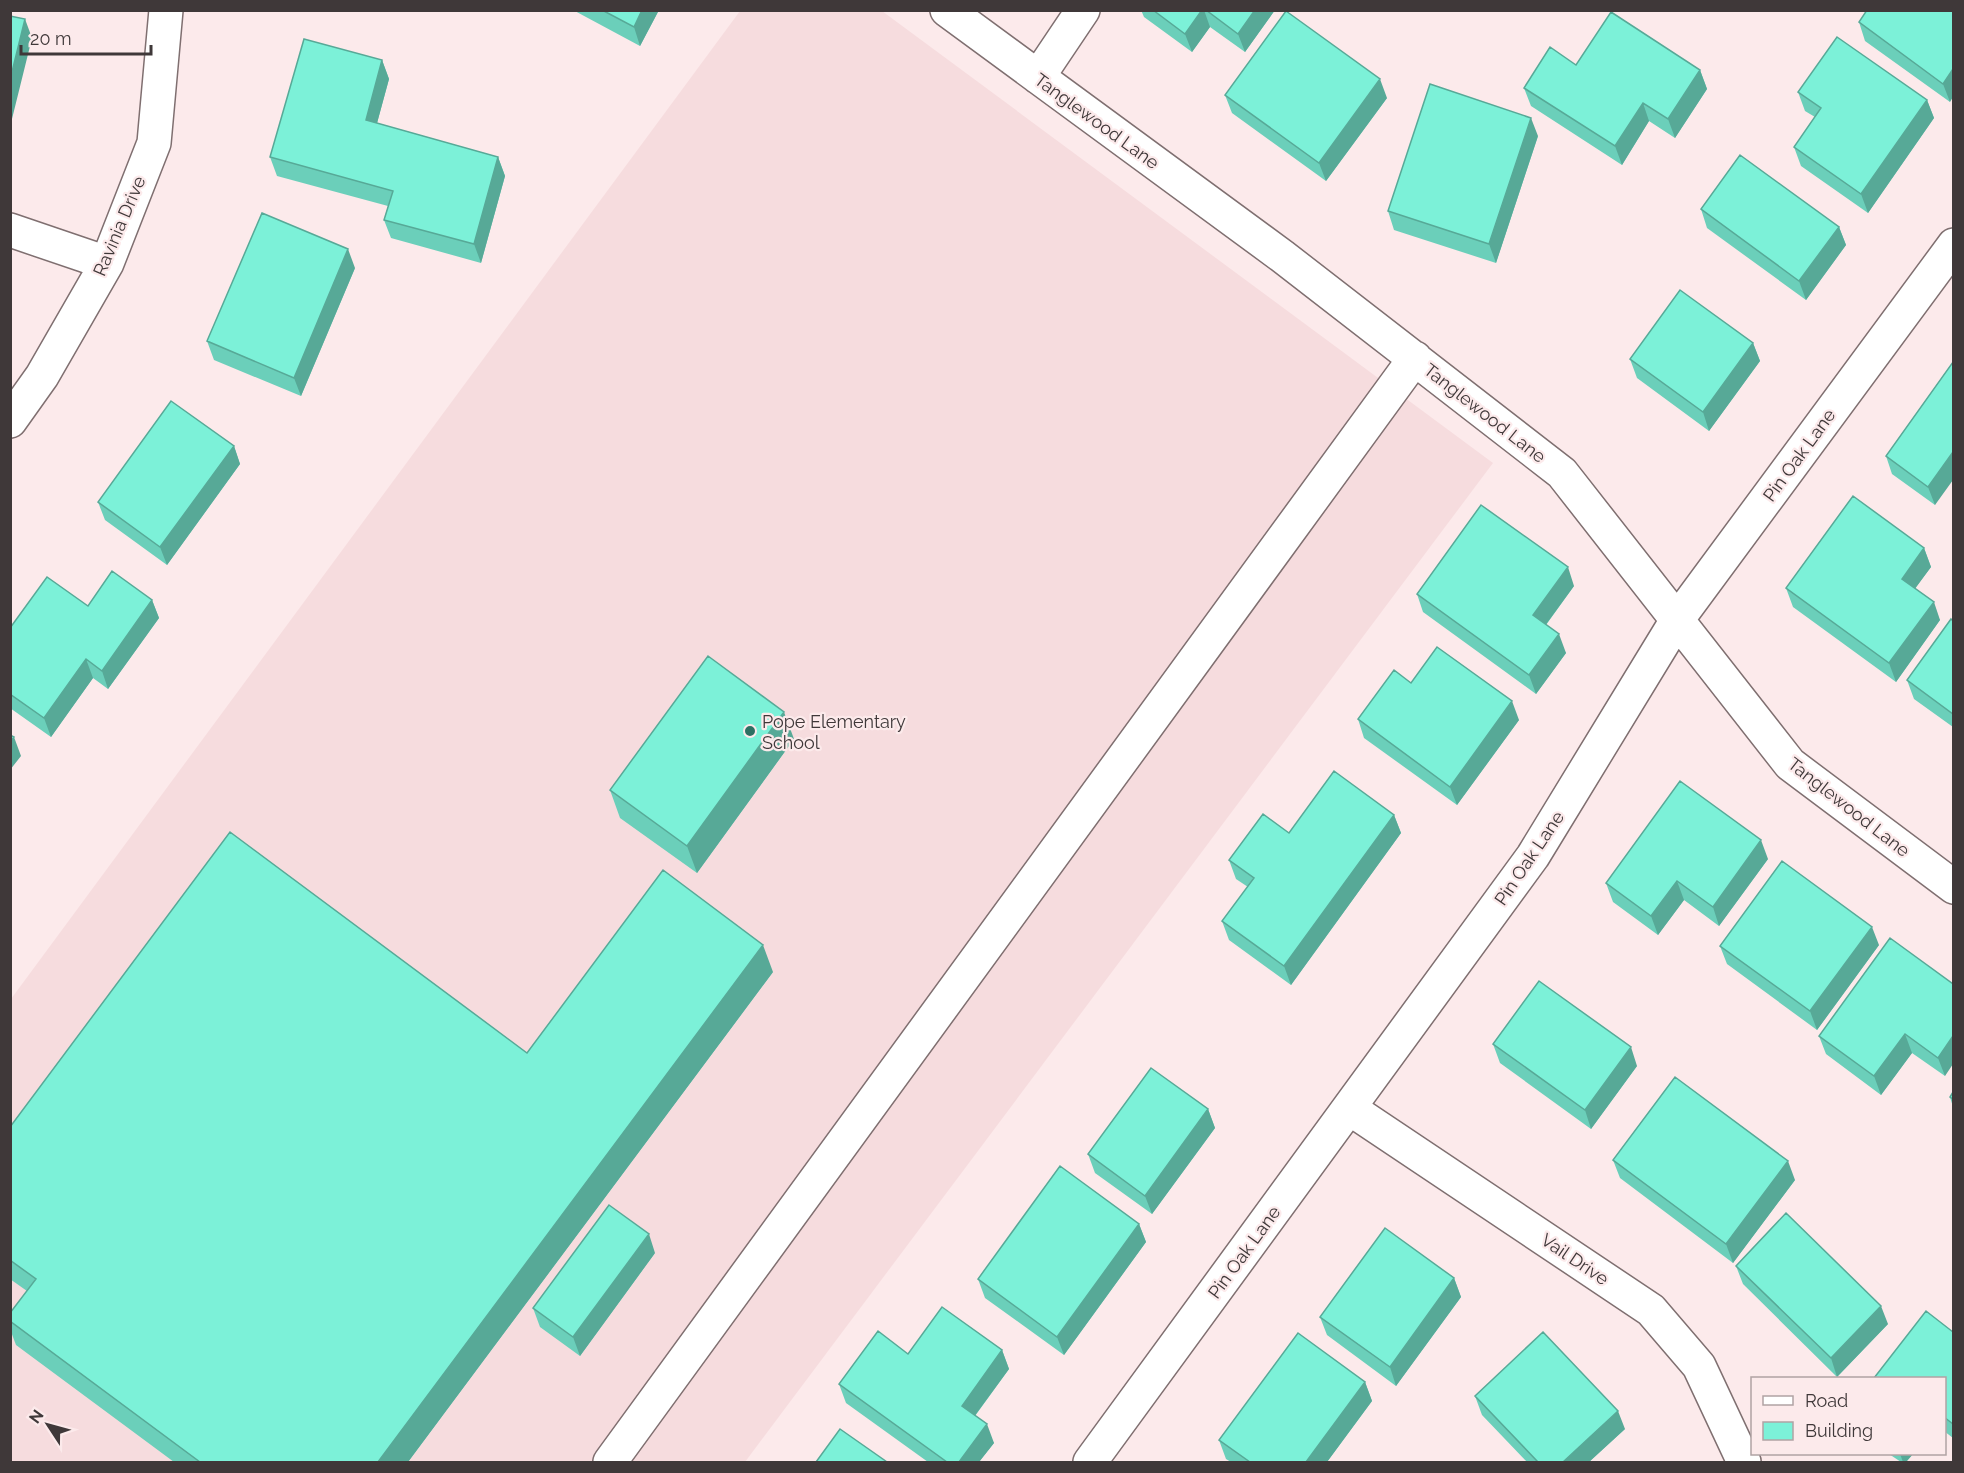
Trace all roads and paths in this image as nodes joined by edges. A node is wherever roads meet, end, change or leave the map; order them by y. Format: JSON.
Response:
{"nodes":[{"id":1,"x":166,"y":10,"type":"edge"},
{"id":2,"x":947,"y":10,"type":"edge"},
{"id":3,"x":1083,"y":10,"type":"edge"},
{"id":4,"x":1038,"y":77,"type":"junction"},
{"id":5,"x":10,"y":230,"type":"edge"},
{"id":6,"x":1953,"y":245,"type":"edge"},
{"id":7,"x":107,"y":263,"type":"junction"},
{"id":8,"x":1414,"y":358,"type":"junction"},
{"id":9,"x":10,"y":420,"type":"edge"},
{"id":10,"x":1677,"y":620,"type":"junction"},
{"id":11,"x":1953,"y":887,"type":"edge"},
{"id":12,"x":1349,"y":1108,"type":"junction"},
{"id":13,"x":610,"y":1462,"type":"edge"},
{"id":14,"x":1090,"y":1462,"type":"edge"},
{"id":15,"x":1744,"y":1462,"type":"edge"}],
"edges":[{"from":1,"to":7,"type":"street","name":"Ravinia Drive"},
{"from":2,"to":4,"type":"street","name":"Tanglewood Lane"},
{"from":3,"to":4,"type":"street"},
{"from":4,"to":8,"type":"street","name":"Tanglewood Lane"},
{"from":5,"to":7,"type":"street"},
{"from":6,"to":10,"type":"street","name":"Pin Oak Lane"},
{"from":7,"to":9,"type":"street","name":"Ravinia Drive"},
{"from":8,"to":10,"type":"street","name":"Tanglewood Lane"},
{"from":8,"to":13,"type":"street"},
{"from":10,"to":11,"type":"street","name":"Tanglewood Lane"},
{"from":10,"to":12,"type":"street","name":"Pin Oak Lane"},
{"from":12,"to":14,"type":"street","name":"Pin Oak Lane"},
{"from":12,"to":15,"type":"street","name":"Vail Drive"}]}
